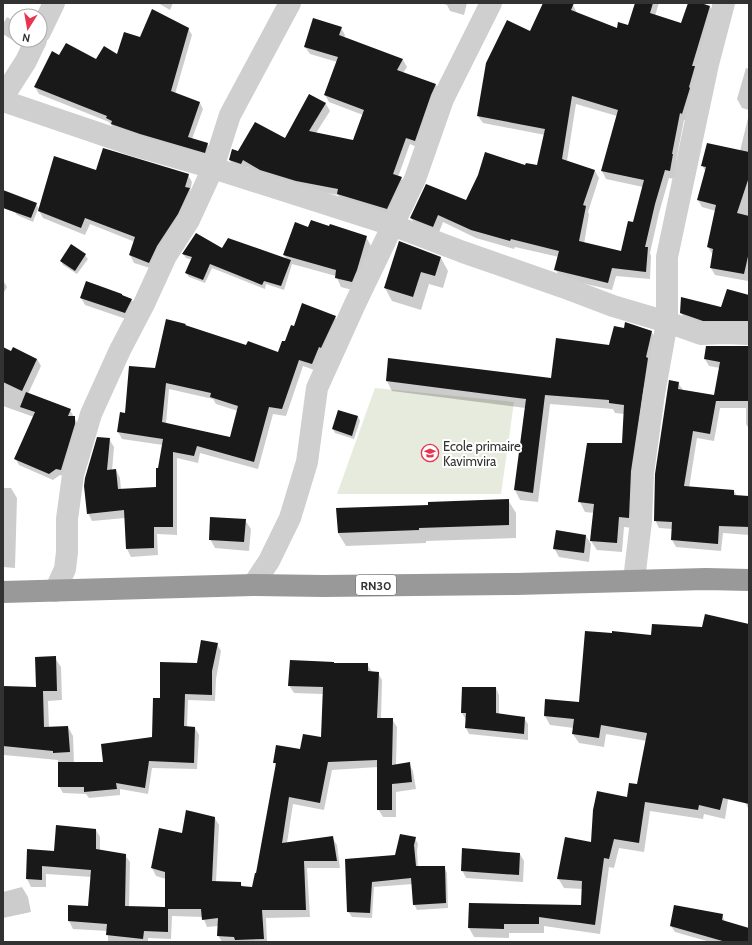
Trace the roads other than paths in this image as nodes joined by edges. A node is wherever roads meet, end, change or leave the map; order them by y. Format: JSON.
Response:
{"nodes":[{"id":1,"x":54,"y":3,"type":"edge"},
{"id":2,"x":290,"y":3,"type":"edge"},
{"id":3,"x":491,"y":3,"type":"edge"},
{"id":4,"x":724,"y":3,"type":"edge"},
{"id":5,"x":48,"y":15,"type":"edge"},
{"id":6,"x":32,"y":48,"type":"edge"},
{"id":7,"x":3,"y":97,"type":"edge"},
{"id":8,"x":3,"y":101,"type":"edge"},
{"id":9,"x":213,"y":168,"type":"junction"},
{"id":10,"x":392,"y":225,"type":"junction"},
{"id":11,"x":667,"y":322,"type":"junction"},
{"id":12,"x":749,"y":334,"type":"edge"},
{"id":13,"x":634,"y":580,"type":"junction"},
{"id":14,"x":749,"y":580,"type":"edge"},
{"id":15,"x":253,"y":585,"type":"junction"},
{"id":16,"x":55,"y":591,"type":"junction"},
{"id":17,"x":3,"y":592,"type":"edge"}],
"edges":[{"from":1,"to":5,"type":"street"},
{"from":2,"to":9,"type":"street"},
{"from":3,"to":10,"type":"street"},
{"from":4,"to":11,"type":"street"},
{"from":6,"to":7,"type":"street"},
{"from":8,"to":9,"type":"street"},
{"from":9,"to":10,"type":"street"},
{"from":9,"to":16,"type":"street"},
{"from":10,"to":11,"type":"street"},
{"from":10,"to":15,"type":"street"},
{"from":11,"to":12,"type":"street"},
{"from":11,"to":13,"type":"street"},
{"from":13,"to":14,"type":"highway","number":"RN30"},
{"from":13,"to":15,"type":"highway","number":"RN30"},
{"from":15,"to":16,"type":"highway","number":"RN30"},
{"from":16,"to":17,"type":"highway","number":"RN30"}]}
